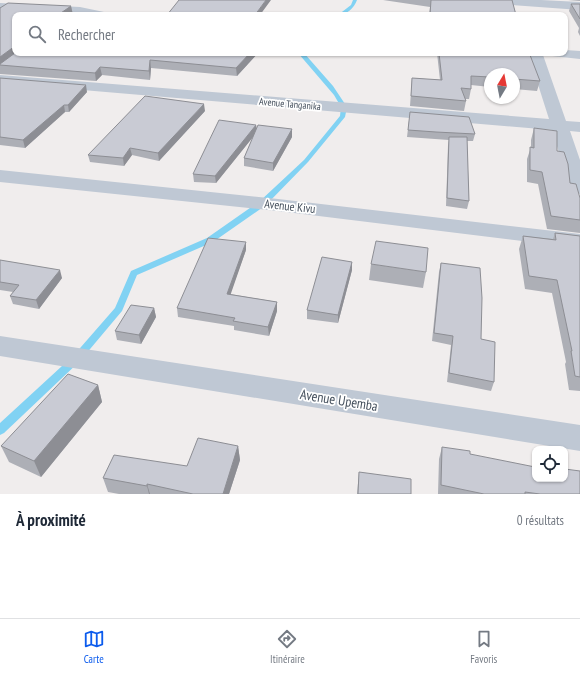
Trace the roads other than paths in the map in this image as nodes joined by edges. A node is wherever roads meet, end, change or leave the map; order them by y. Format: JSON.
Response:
{"nodes":[{"id":1,"x":486,"y":0,"type":"edge"},
{"id":2,"x":522,"y":1,"type":"edge"},
{"id":3,"x":580,"y":6,"type":"edge"},
{"id":4,"x":0,"y":7,"type":"edge"},
{"id":5,"x":85,"y":12,"type":"edge"},
{"id":6,"x":524,"y":12,"type":"edge"},
{"id":7,"x":0,"y":18,"type":"edge"},
{"id":8,"x":12,"y":19,"type":"edge"},
{"id":9,"x":568,"y":54,"type":"edge"},
{"id":10,"x":580,"y":55,"type":"edge"},
{"id":11,"x":536,"y":56,"type":"edge"},
{"id":12,"x":0,"y":80,"type":"edge"},
{"id":13,"x":560,"y":126,"type":"junction"},
{"id":14,"x":580,"y":127,"type":"edge"},
{"id":15,"x":0,"y":176,"type":"edge"},
{"id":16,"x":580,"y":188,"type":"edge"},
{"id":17,"x":580,"y":241,"type":"edge"},
{"id":18,"x":0,"y":346,"type":"edge"},
{"id":19,"x":580,"y":438,"type":"edge"}],
"edges":[{"from":1,"to":2,"type":"street"},
{"from":2,"to":3,"type":"street"},
{"from":2,"to":6,"type":"street"},
{"from":4,"to":5,"type":"street"},
{"from":7,"to":8,"type":"street"},
{"from":9,"to":10,"type":"street"},
{"from":11,"to":13,"type":"street"},
{"from":12,"to":13,"type":"street","name":"Avenue Tanganika"},
{"from":13,"to":14,"type":"street","name":"Avenue Tanganika"},
{"from":13,"to":16,"type":"street"},
{"from":15,"to":17,"type":"street","name":"Avenue Kivu"},
{"from":18,"to":19,"type":"street","name":"Avenue Upemba"}]}
